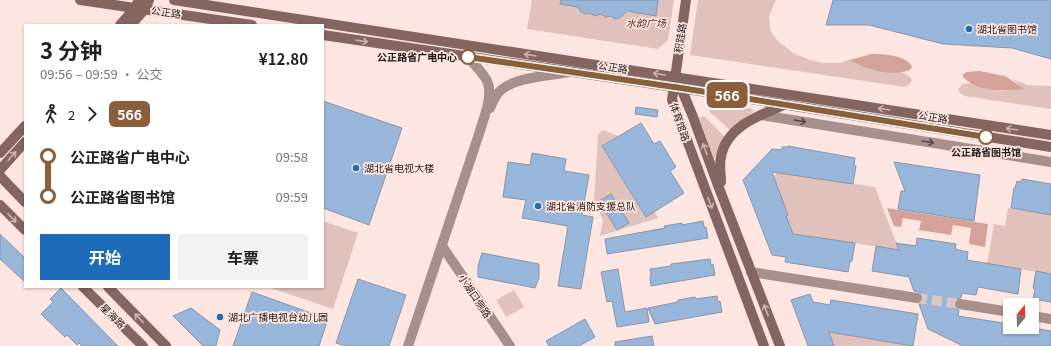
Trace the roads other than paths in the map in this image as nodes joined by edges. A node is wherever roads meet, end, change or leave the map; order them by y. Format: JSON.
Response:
{"nodes":[{"id":1,"x":80,"y":0,"type":"edge"},
{"id":2,"x":174,"y":0,"type":"edge"},
{"id":3,"x":686,"y":0,"type":"edge"},
{"id":4,"x":142,"y":4,"type":"edge"},
{"id":5,"x":121,"y":24,"type":"edge"},
{"id":6,"x":132,"y":24,"type":"edge"},
{"id":7,"x":247,"y":24,"type":"edge"},
{"id":8,"x":317,"y":24,"type":"edge"},
{"id":9,"x":324,"y":25,"type":"edge"},
{"id":10,"x":324,"y":35,"type":"edge"},
{"id":11,"x":468,"y":57,"type":"junction"},
{"id":12,"x":569,"y":72,"type":"junction"},
{"id":13,"x":676,"y":84,"type":"junction"},
{"id":14,"x":786,"y":104,"type":"junction"},
{"id":15,"x":761,"y":115,"type":"junction"},
{"id":16,"x":24,"y":127,"type":"edge"},
{"id":17,"x":479,"y":134,"type":"junction"},
{"id":18,"x":1051,"y":135,"type":"edge"},
{"id":19,"x":24,"y":143,"type":"edge"},
{"id":20,"x":1051,"y":148,"type":"edge"},
{"id":21,"x":0,"y":153,"type":"edge"},
{"id":22,"x":1051,"y":162,"type":"edge"},
{"id":23,"x":0,"y":170,"type":"edge"},
{"id":24,"x":0,"y":176,"type":"edge"},
{"id":25,"x":720,"y":190,"type":"junction"},
{"id":26,"x":24,"y":201,"type":"edge"},
{"id":27,"x":0,"y":205,"type":"edge"},
{"id":28,"x":24,"y":229,"type":"edge"},
{"id":29,"x":442,"y":246,"type":"junction"},
{"id":30,"x":751,"y":272,"type":"junction"},
{"id":31,"x":84,"y":288,"type":"edge"},
{"id":32,"x":109,"y":288,"type":"edge"},
{"id":33,"x":916,"y":298,"type":"tunnel mouth"},
{"id":34,"x":960,"y":304,"type":"tunnel mouth"},
{"id":35,"x":1003,"y":311,"type":"edge"},
{"id":36,"x":1039,"y":317,"type":"edge"},
{"id":37,"x":1051,"y":318,"type":"edge"},
{"id":38,"x":143,"y":346,"type":"edge"},
{"id":39,"x":166,"y":346,"type":"edge"},
{"id":40,"x":408,"y":346,"type":"edge"},
{"id":41,"x":510,"y":346,"type":"edge"},
{"id":42,"x":764,"y":346,"type":"edge"},
{"id":43,"x":780,"y":346,"type":"edge"}],
"edges":[{"from":1,"to":4,"type":"main road","name":"公正路"},
{"from":8,"to":2,"type":"main road","name":"公正路","one_way":true},
{"from":3,"to":13,"type":"main road","name":"积跬路"},
{"from":4,"to":5,"type":"main road"},
{"from":4,"to":6,"type":"main road"},
{"from":4,"to":7,"type":"main road","name":"公正路"},
{"from":13,"to":9,"type":"main road","name":"公正路","one_way":true},
{"from":10,"to":11,"type":"main road","name":"公正路","one_way":true},
{"from":11,"to":12,"type":"main road","name":"公正路"},
{"from":11,"to":17,"type":"street"},
{"from":12,"to":13,"type":"main road","name":"公正路"},
{"from":12,"to":17,"type":"street"},
{"from":13,"to":14,"type":"main road","name":"公正路"},
{"from":18,"to":13,"type":"main road","name":"公正路","one_way":true},
{"from":25,"to":13,"type":"main road","name":"体育馆路","one_way":true},
{"from":13,"to":42,"type":"main road","name":"体育馆路","one_way":true},
{"from":14,"to":15,"type":"main road"},
{"from":14,"to":20,"type":"main road","name":"公正路"},
{"from":15,"to":22,"type":"street","one_way":true},
{"from":15,"to":25,"type":"main road"},
{"from":16,"to":21,"type":"main road"},
{"from":17,"to":29,"type":"street"},
{"from":23,"to":19,"type":"main road","one_way":true},
{"from":24,"to":26,"type":"main road"},
{"from":25,"to":30,"type":"main road","name":"体育馆路"},
{"from":27,"to":28,"type":"main road","one_way":true},
{"from":29,"to":40,"type":"street"},
{"from":29,"to":41,"type":"street","name":"小湖口侧路"},
{"from":30,"to":33,"type":"street"},
{"from":43,"to":30,"type":"main road","name":"体育馆路","one_way":true},
{"from":31,"to":38,"type":"main road","name":"星海路"},
{"from":39,"to":32,"type":"main road","name":"星海路","one_way":true},
{"from":34,"to":35,"type":"street"},
{"from":36,"to":37,"type":"street"}]}
